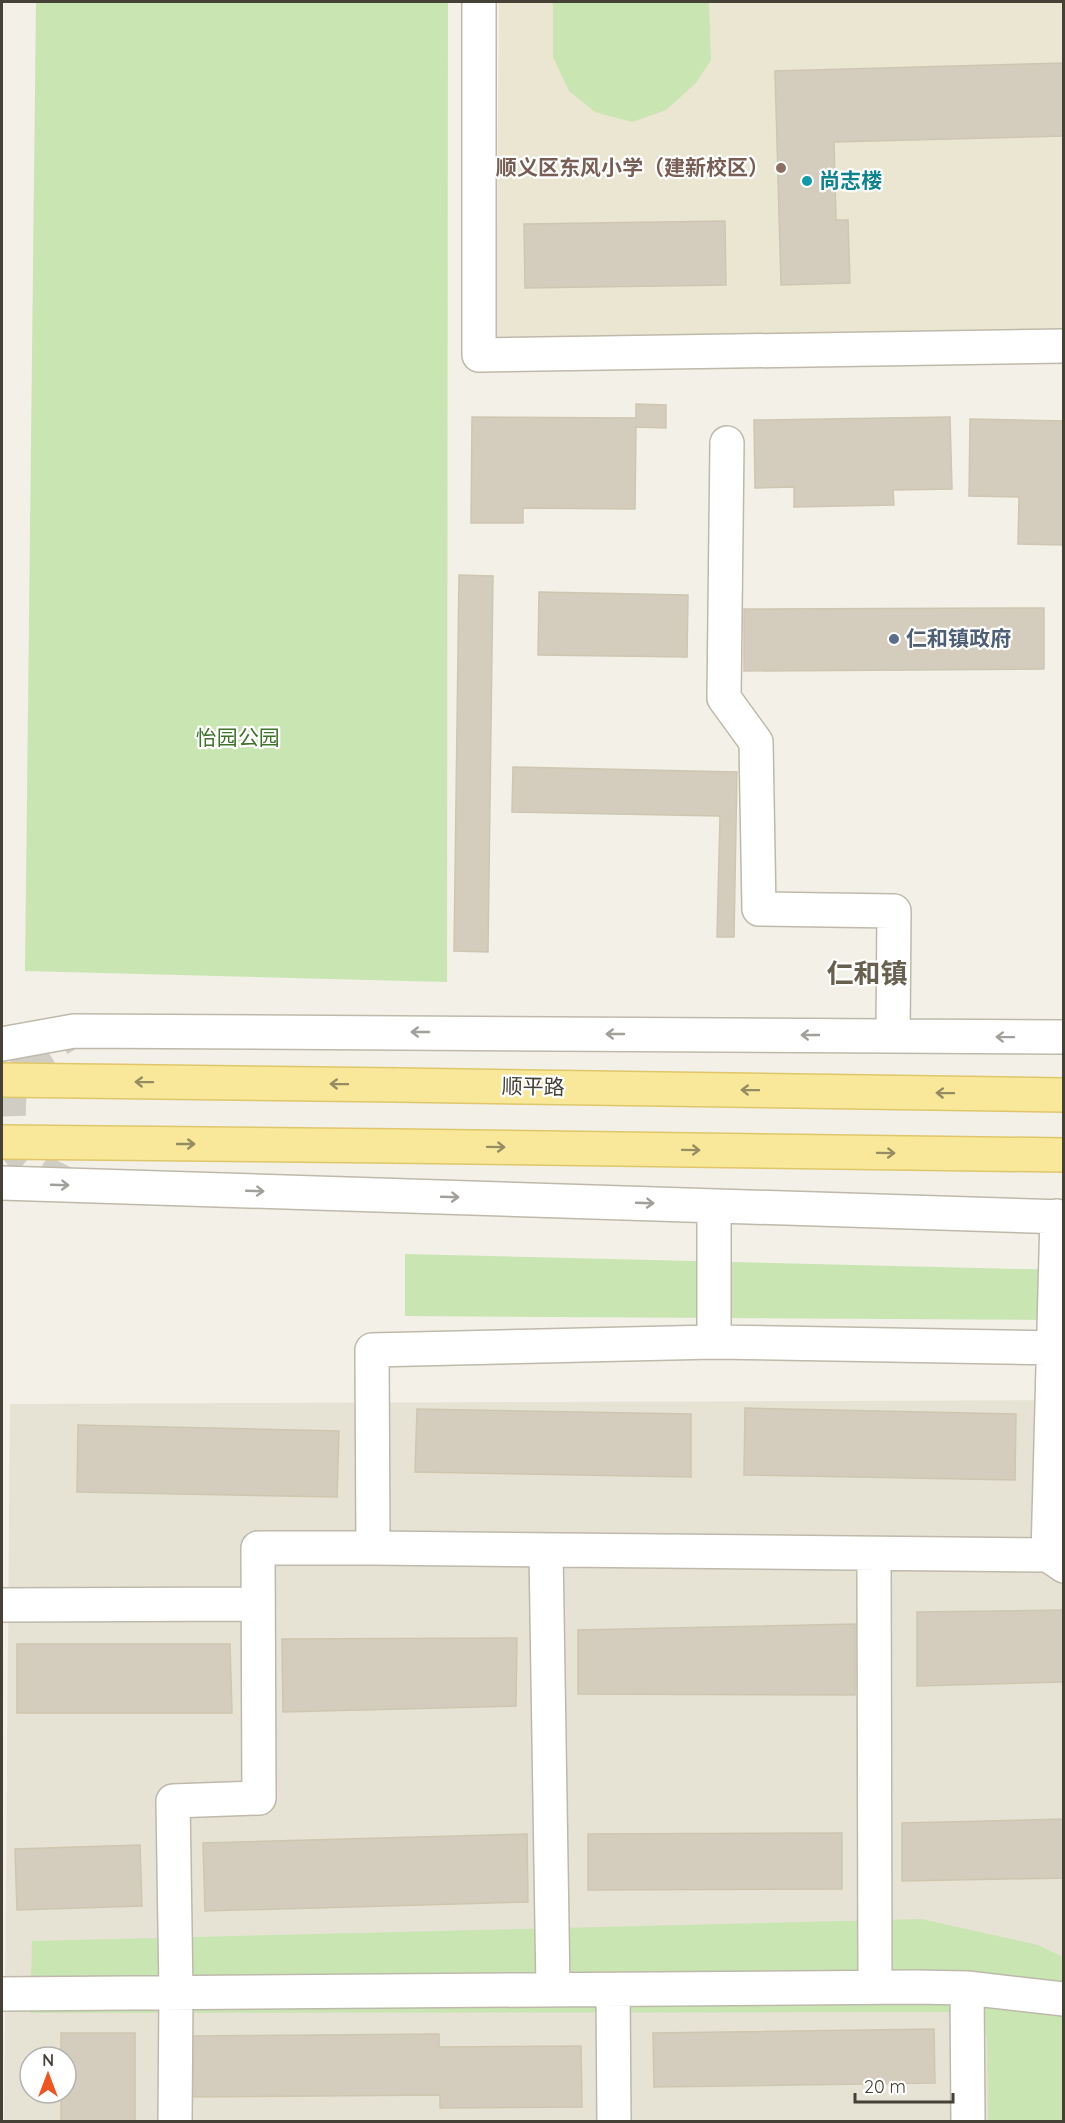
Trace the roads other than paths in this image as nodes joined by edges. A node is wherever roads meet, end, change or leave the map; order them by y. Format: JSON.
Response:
{"nodes":[{"id":1,"x":479,"y":2,"type":"edge"},
{"id":2,"x":1064,"y":346,"type":"edge"},
{"id":3,"x":727,"y":443,"type":"dead end"},
{"id":4,"x":892,"y":1035,"type":"junction"},
{"id":5,"x":1064,"y":1037,"type":"edge"},
{"id":6,"x":2,"y":1044,"type":"edge"},
{"id":7,"x":2,"y":1080,"type":"edge"},
{"id":8,"x":1064,"y":1088,"type":"edge"},
{"id":9,"x":1003,"y":1094,"type":"junction"},
{"id":10,"x":1064,"y":1095,"type":"edge"},
{"id":11,"x":2,"y":1142,"type":"edge"},
{"id":12,"x":992,"y":1154,"type":"junction"},
{"id":13,"x":1064,"y":1155,"type":"edge"},
{"id":14,"x":1064,"y":1167,"type":"edge"},
{"id":15,"x":2,"y":1183,"type":"edge"},
{"id":16,"x":714,"y":1206,"type":"junction"},
{"id":17,"x":1060,"y":1216,"type":"edge"},
{"id":18,"x":714,"y":1342,"type":"junction"},
{"id":19,"x":1058,"y":1348,"type":"edge"},
{"id":20,"x":374,"y":1548,"type":"junction"},
{"id":21,"x":546,"y":1550,"type":"junction"},
{"id":22,"x":874,"y":1554,"type":"junction"},
{"id":23,"x":1056,"y":1561,"type":"edge"},
{"id":24,"x":258,"y":1604,"type":"junction"},
{"id":25,"x":2,"y":1605,"type":"edge"},
{"id":26,"x":874,"y":1987,"type":"junction"},
{"id":27,"x":967,"y":1988,"type":"junction"},
{"id":28,"x":553,"y":1990,"type":"junction"},
{"id":29,"x":613,"y":1990,"type":"junction"},
{"id":30,"x":176,"y":1993,"type":"junction"},
{"id":31,"x":2,"y":1994,"type":"edge"},
{"id":32,"x":1064,"y":1999,"type":"edge"},
{"id":33,"x":175,"y":2121,"type":"edge"},
{"id":34,"x":614,"y":2121,"type":"edge"},
{"id":35,"x":968,"y":2121,"type":"edge"}],
"edges":[{"from":1,"to":2,"type":"street"},
{"from":3,"to":4,"type":"street"},
{"from":5,"to":4,"type":"street","one_way":true},
{"from":4,"to":6,"type":"street","one_way":true},
{"from":9,"to":7,"type":"main road","name":"顺平路","one_way":true,"bridge":true},
{"from":8,"to":9,"type":"main road"},
{"from":9,"to":10,"type":"main road","name":"顺平路"},
{"from":11,"to":12,"type":"main road","one_way":true,"bridge":true},
{"from":12,"to":13,"type":"main road"},
{"from":12,"to":14,"type":"main road"},
{"from":15,"to":16,"type":"street","one_way":true},
{"from":16,"to":17,"type":"street"},
{"from":16,"to":18,"type":"street"},
{"from":17,"to":19,"type":"street"},
{"from":18,"to":19,"type":"street"},
{"from":18,"to":20,"type":"street"},
{"from":19,"to":23,"type":"street"},
{"from":20,"to":21,"type":"street"},
{"from":20,"to":24,"type":"street"},
{"from":21,"to":22,"type":"street"},
{"from":21,"to":28,"type":"street"},
{"from":22,"to":23,"type":"street"},
{"from":22,"to":26,"type":"street"},
{"from":24,"to":25,"type":"street"},
{"from":24,"to":30,"type":"street"},
{"from":26,"to":27,"type":"street"},
{"from":26,"to":29,"type":"street"},
{"from":27,"to":32,"type":"street"},
{"from":27,"to":35,"type":"street"},
{"from":28,"to":29,"type":"street"},
{"from":28,"to":30,"type":"street"},
{"from":29,"to":34,"type":"street"},
{"from":30,"to":31,"type":"street"},
{"from":30,"to":33,"type":"street"}]}
